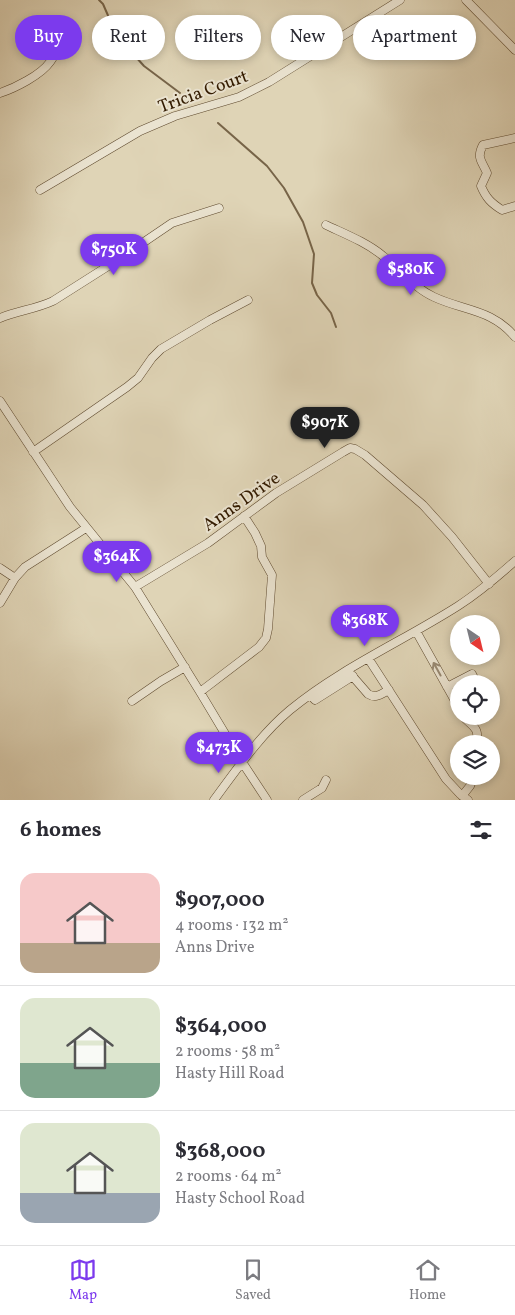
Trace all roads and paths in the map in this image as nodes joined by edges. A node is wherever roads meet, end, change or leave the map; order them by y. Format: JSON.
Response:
{"nodes":[{"id":1,"x":400,"y":0,"type":"edge"},
{"id":2,"x":466,"y":0,"type":"edge"},
{"id":3,"x":515,"y":50,"type":"edge"},
{"id":4,"x":52,"y":60,"type":"edge"},
{"id":5,"x":0,"y":93,"type":"edge"},
{"id":6,"x":515,"y":138,"type":"edge"},
{"id":7,"x":40,"y":190,"type":"dead end"},
{"id":8,"x":515,"y":206,"type":"edge"},
{"id":9,"x":219,"y":208,"type":"dead end"},
{"id":10,"x":326,"y":225,"type":"dead end"},
{"id":11,"x":248,"y":300,"type":"dead end"},
{"id":12,"x":0,"y":318,"type":"edge"},
{"id":13,"x":515,"y":337,"type":"edge"},
{"id":14,"x":1,"y":404,"type":"edge"},
{"id":15,"x":33,"y":452,"type":"junction"},
{"id":16,"x":244,"y":516,"type":"junction"},
{"id":17,"x":86,"y":528,"type":"junction"},
{"id":18,"x":515,"y":561,"type":"edge"},
{"id":19,"x":0,"y":568,"type":"edge"},
{"id":20,"x":14,"y":578,"type":"junction"},
{"id":21,"x":489,"y":584,"type":"junction"},
{"id":22,"x":135,"y":587,"type":"junction"},
{"id":23,"x":0,"y":603,"type":"edge"},
{"id":24,"x":416,"y":631,"type":"junction"},
{"id":25,"x":368,"y":658,"type":"junction"},
{"id":26,"x":185,"y":667,"type":"junction"},
{"id":27,"x":350,"y":673,"type":"junction"},
{"id":28,"x":450,"y":686,"type":"edge"},
{"id":29,"x":447,"y":687,"type":"junction"},
{"id":30,"x":389,"y":690,"type":"junction"},
{"id":31,"x":200,"y":692,"type":"junction"},
{"id":32,"x":450,"y":692,"type":"edge"},
{"id":33,"x":132,"y":701,"type":"dead end"},
{"id":34,"x":242,"y":762,"type":"junction"},
{"id":35,"x":326,"y":780,"type":"dead end"},
{"id":36,"x":470,"y":785,"type":"edge"},
{"id":37,"x":465,"y":798,"type":"edge"},
{"id":38,"x":214,"y":800,"type":"edge"},
{"id":39,"x":267,"y":800,"type":"edge"},
{"id":40,"x":303,"y":800,"type":"edge"}],
"edges":[{"from":1,"to":7,"type":"street","name":"Tricia Court"},
{"from":2,"to":3,"type":"street"},
{"from":4,"to":5,"type":"street"},
{"from":6,"to":8,"type":"street"},
{"from":9,"to":12,"type":"street"},
{"from":10,"to":13,"type":"street"},
{"from":11,"to":15,"type":"street"},
{"from":14,"to":15,"type":"street"},
{"from":15,"to":17,"type":"street"},
{"from":16,"to":21,"type":"street","name":"Anns Drive"},
{"from":16,"to":22,"type":"street","name":"Anns Drive"},
{"from":16,"to":31,"type":"street"},
{"from":17,"to":20,"type":"street"},
{"from":17,"to":22,"type":"street"},
{"from":18,"to":21,"type":"street"},
{"from":19,"to":20,"type":"street"},
{"from":20,"to":23,"type":"street"},
{"from":21,"to":24,"type":"street"},
{"from":22,"to":26,"type":"street"},
{"from":24,"to":25,"type":"street"},
{"from":29,"to":24,"type":"street","one_way":true},
{"from":25,"to":27,"type":"street"},
{"from":25,"to":30,"type":"street"},
{"from":26,"to":31,"type":"street"},
{"from":26,"to":33,"type":"street"},
{"from":27,"to":30,"type":"street"},
{"from":27,"to":34,"type":"street"},
{"from":28,"to":29,"type":"street"},
{"from":29,"to":32,"type":"street"},
{"from":30,"to":37,"type":"street"},
{"from":31,"to":34,"type":"street"},
{"from":34,"to":38,"type":"street"},
{"from":34,"to":39,"type":"street"},
{"from":35,"to":40,"type":"street"},
{"from":36,"to":37,"type":"street"}]}
